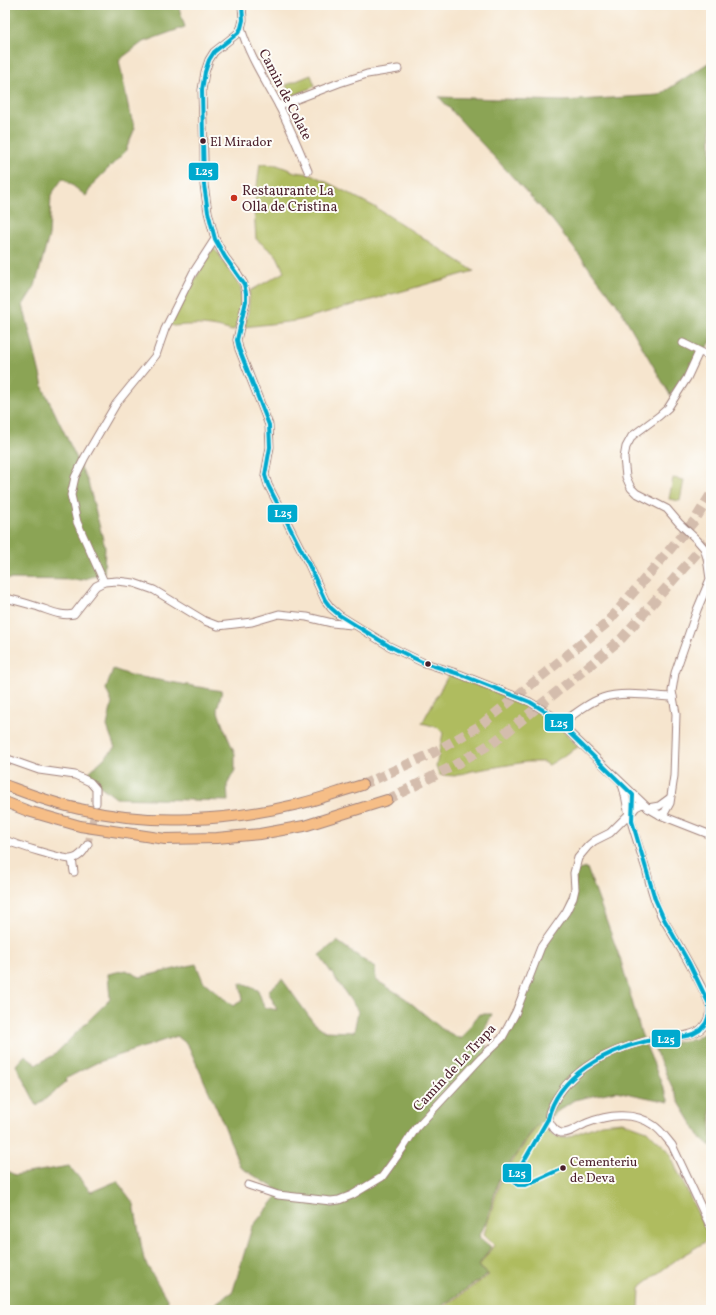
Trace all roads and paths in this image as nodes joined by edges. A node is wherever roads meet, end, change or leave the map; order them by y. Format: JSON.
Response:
{"nodes":[{"id":1,"x":242,"y":5,"type":"edge"},
{"id":2,"x":241,"y":28,"type":"junction"},
{"id":3,"x":398,"y":69,"type":"dead end"},
{"id":4,"x":279,"y":106,"type":"junction"},
{"id":5,"x":308,"y":171,"type":"dead end"},
{"id":6,"x":215,"y":239,"type":"junction"},
{"id":7,"x":683,"y":343,"type":"dead end"},
{"id":8,"x":699,"y":352,"type":"junction"},
{"id":9,"x":711,"y":357,"type":"edge"},
{"id":10,"x":104,"y":582,"type":"junction"},
{"id":11,"x":5,"y":598,"type":"edge"},
{"id":12,"x":355,"y":625,"type":"junction"},
{"id":13,"x":673,"y":697,"type":"junction"},
{"id":14,"x":560,"y":724,"type":"junction"},
{"id":15,"x":5,"y":758,"type":"edge"},
{"id":16,"x":621,"y":783,"type":"junction"},
{"id":17,"x":5,"y":785,"type":"edge"},
{"id":18,"x":362,"y":785,"type":"tunnel mouth"},
{"id":19,"x":633,"y":795,"type":"junction"},
{"id":20,"x":387,"y":800,"type":"tunnel mouth"},
{"id":21,"x":667,"y":800,"type":"junction"},
{"id":22,"x":5,"y":802,"type":"edge"},
{"id":23,"x":96,"y":803,"type":"tunnel mouth"},
{"id":24,"x":627,"y":805,"type":"junction"},
{"id":25,"x":645,"y":806,"type":"junction"},
{"id":26,"x":631,"y":815,"type":"junction"},
{"id":27,"x":660,"y":815,"type":"junction"},
{"id":28,"x":711,"y":836,"type":"edge"},
{"id":29,"x":5,"y":840,"type":"edge"},
{"id":30,"x":88,"y":844,"type":"tunnel mouth"},
{"id":31,"x":72,"y":859,"type":"junction"},
{"id":32,"x":74,"y":872,"type":"dead end"},
{"id":33,"x":248,"y":1185,"type":"dead end"},
{"id":34,"x":711,"y":1228,"type":"edge"}],
"edges":[{"from":1,"to":2,"type":"street"},
{"from":2,"to":4,"type":"street","name":"Camin de Colate"},
{"from":2,"to":6,"type":"street"},
{"from":3,"to":4,"type":"street"},
{"from":4,"to":5,"type":"street","name":"Camin de Colate"},
{"from":6,"to":10,"type":"street"},
{"from":6,"to":12,"type":"street"},
{"from":7,"to":8,"type":"street"},
{"from":8,"to":9,"type":"street"},
{"from":8,"to":13,"type":"street"},
{"from":10,"to":11,"type":"street"},
{"from":10,"to":12,"type":"street"},
{"from":12,"to":14,"type":"street"},
{"from":13,"to":14,"type":"street"},
{"from":13,"to":21,"type":"street"},
{"from":14,"to":16,"type":"street"},
{"from":15,"to":23,"type":"street"},
{"from":16,"to":19,"type":"street"},
{"from":16,"to":24,"type":"street"},
{"from":17,"to":18,"type":"highway"},
{"from":19,"to":24,"type":"street"},
{"from":19,"to":25,"type":"street"},
{"from":19,"to":26,"type":"street"},
{"from":20,"to":22,"type":"highway"},
{"from":21,"to":25,"type":"street"},
{"from":21,"to":27,"type":"street"},
{"from":24,"to":26,"type":"street"},
{"from":25,"to":26,"type":"street","name":"Camín de La Trapa"},
{"from":25,"to":27,"type":"street"},
{"from":26,"to":33,"type":"street","name":"Camín de La Trapa"},
{"from":26,"to":34,"type":"street"},
{"from":27,"to":28,"type":"street"},
{"from":29,"to":31,"type":"street"},
{"from":30,"to":31,"type":"street"},
{"from":31,"to":32,"type":"street"}]}
